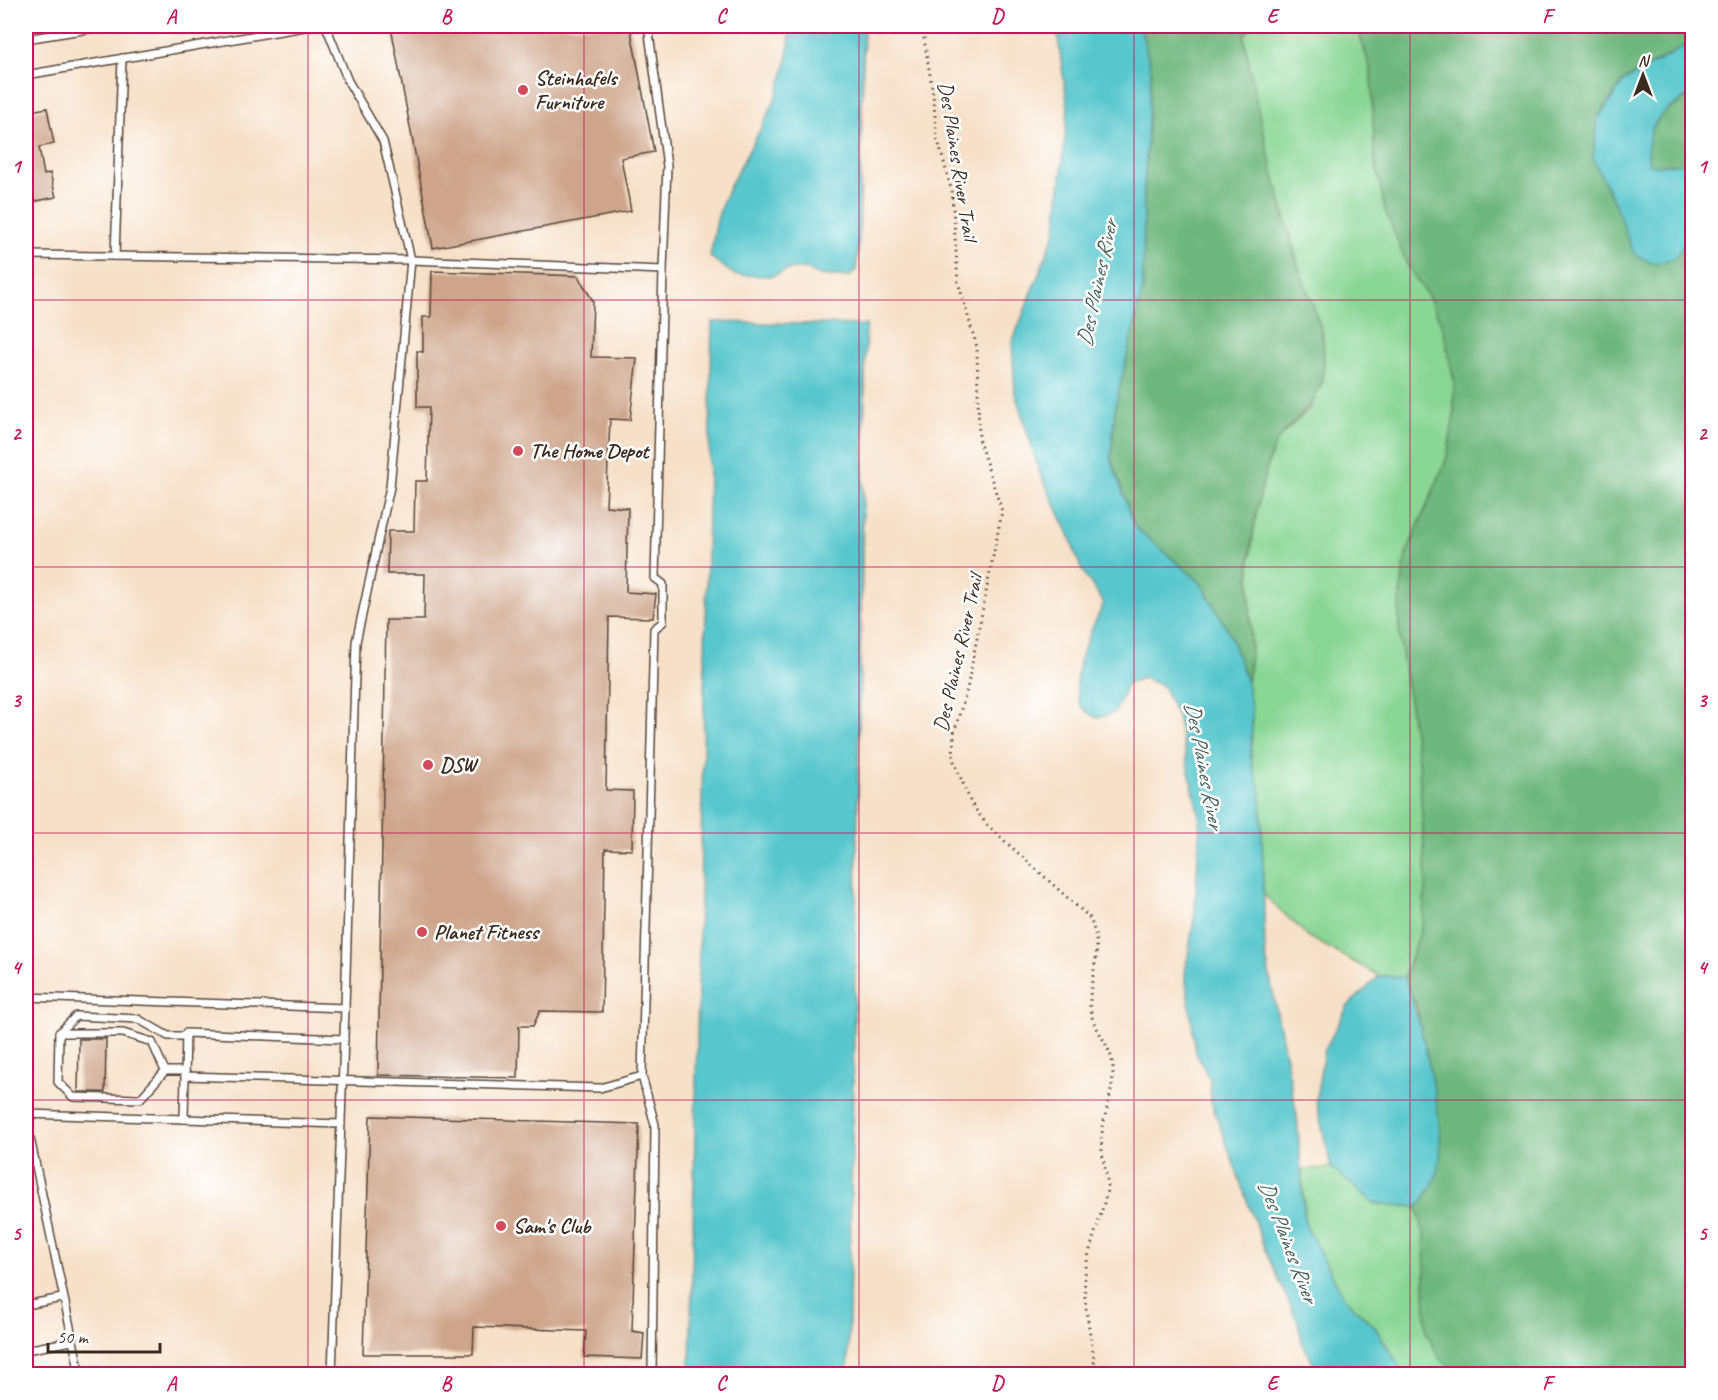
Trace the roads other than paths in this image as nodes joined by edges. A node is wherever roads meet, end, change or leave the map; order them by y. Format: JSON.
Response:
{"nodes":[{"id":1,"x":107,"y":26,"type":"edge"},
{"id":2,"x":310,"y":26,"type":"edge"},
{"id":3,"x":327,"y":26,"type":"edge"},
{"id":4,"x":648,"y":26,"type":"edge"},
{"id":5,"x":26,"y":39,"type":"edge"},
{"id":6,"x":122,"y":58,"type":"junction"},
{"id":7,"x":26,"y":75,"type":"edge"},
{"id":8,"x":26,"y":255,"type":"edge"},
{"id":9,"x":115,"y":256,"type":"junction"},
{"id":10,"x":411,"y":260,"type":"junction"},
{"id":11,"x":663,"y":270,"type":"junction"},
{"id":12,"x":26,"y":998,"type":"edge"},
{"id":13,"x":345,"y":1008,"type":"junction"},
{"id":14,"x":59,"y":1033,"type":"junction"},
{"id":15,"x":186,"y":1036,"type":"junction"},
{"id":16,"x":344,"y":1039,"type":"junction"},
{"id":17,"x":165,"y":1071,"type":"junction"},
{"id":18,"x":185,"y":1074,"type":"junction"},
{"id":19,"x":642,"y":1076,"type":"junction"},
{"id":20,"x":342,"y":1082,"type":"junction"},
{"id":21,"x":26,"y":1114,"type":"edge"},
{"id":22,"x":26,"y":1119,"type":"edge"},
{"id":23,"x":184,"y":1119,"type":"junction"},
{"id":24,"x":341,"y":1125,"type":"junction"},
{"id":25,"x":26,"y":1226,"type":"edge"},
{"id":26,"x":26,"y":1262,"type":"edge"},
{"id":27,"x":62,"y":1298,"type":"junction"},
{"id":28,"x":26,"y":1305,"type":"edge"},
{"id":29,"x":72,"y":1341,"type":"junction"},
{"id":30,"x":26,"y":1350,"type":"edge"},
{"id":31,"x":80,"y":1374,"type":"edge"},
{"id":32,"x":332,"y":1374,"type":"edge"},
{"id":33,"x":652,"y":1374,"type":"edge"}],
"edges":[{"from":1,"to":5,"type":"lane"},
{"from":2,"to":6,"type":"lane"},
{"from":3,"to":10,"type":"lane"},
{"from":4,"to":11,"type":"lane"},
{"from":6,"to":7,"type":"lane"},
{"from":6,"to":9,"type":"lane"},
{"from":8,"to":9,"type":"lane"},
{"from":9,"to":10,"type":"lane"},
{"from":10,"to":11,"type":"lane"},
{"from":10,"to":13,"type":"lane"},
{"from":11,"to":19,"type":"lane"},
{"from":12,"to":13,"type":"lane"},
{"from":13,"to":16,"type":"lane"},
{"from":14,"to":15,"type":"lane"},
{"from":14,"to":17,"type":"lane"},
{"from":14,"to":17,"type":"lane"},
{"from":15,"to":16,"type":"lane"},
{"from":15,"to":18,"type":"lane"},
{"from":16,"to":20,"type":"lane"},
{"from":17,"to":18,"type":"lane"},
{"from":18,"to":20,"type":"lane"},
{"from":18,"to":23,"type":"lane"},
{"from":19,"to":20,"type":"lane"},
{"from":19,"to":33,"type":"lane"},
{"from":20,"to":24,"type":"lane"},
{"from":21,"to":23,"type":"lane"},
{"from":22,"to":27,"type":"lane"},
{"from":23,"to":24,"type":"lane"},
{"from":24,"to":32,"type":"lane"},
{"from":25,"to":26,"type":"lane"},
{"from":27,"to":28,"type":"lane"},
{"from":27,"to":29,"type":"lane"},
{"from":29,"to":30,"type":"lane"},
{"from":29,"to":31,"type":"lane"}]}
